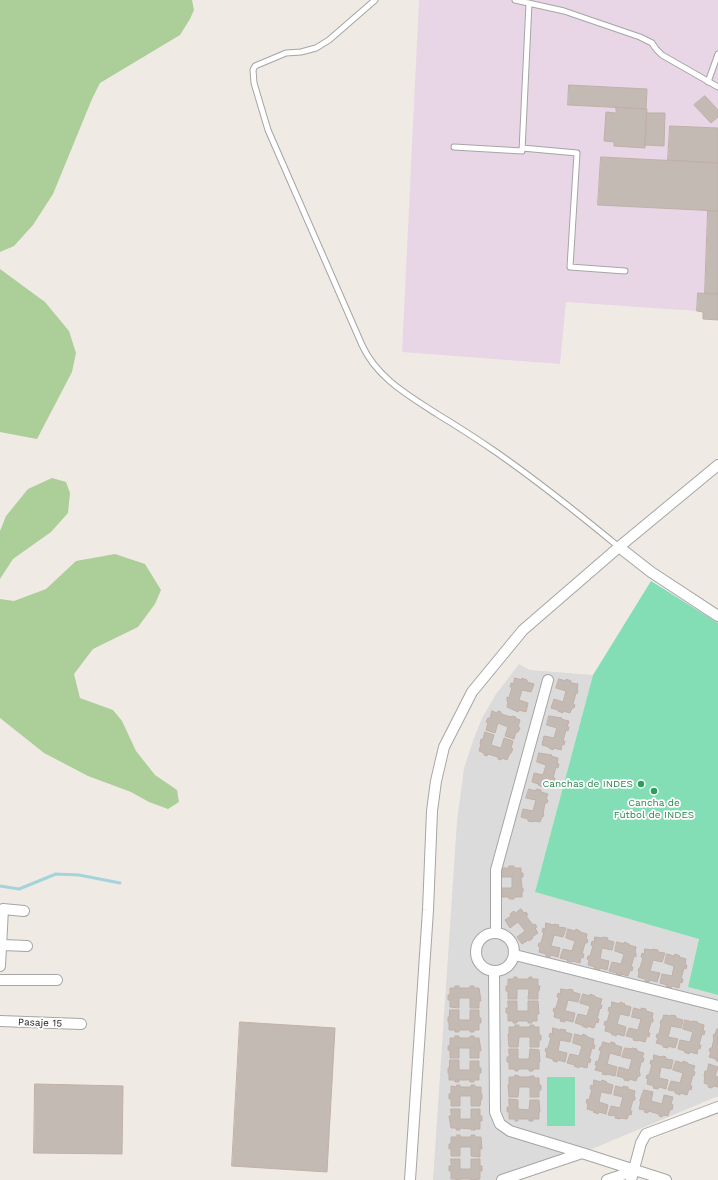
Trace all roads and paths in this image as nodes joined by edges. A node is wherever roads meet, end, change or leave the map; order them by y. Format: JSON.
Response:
{"nodes":[{"id":1,"x":375,"y":0,"type":"edge"},
{"id":2,"x":515,"y":0,"type":"edge"},
{"id":3,"x":529,"y":3,"type":"junction"},
{"id":4,"x":718,"y":54,"type":"edge"},
{"id":5,"x":708,"y":82,"type":"junction"},
{"id":6,"x":718,"y":87,"type":"edge"},
{"id":7,"x":454,"y":147,"type":"dead end"},
{"id":8,"x":522,"y":148,"type":"junction"},
{"id":9,"x":625,"y":271,"type":"dead end"},
{"id":10,"x":718,"y":465,"type":"edge"},
{"id":11,"x":619,"y":547,"type":"junction"},
{"id":12,"x":718,"y":616,"type":"edge"},
{"id":13,"x":548,"y":680,"type":"dead end"},
{"id":14,"x":24,"y":911,"type":"dead end"},
{"id":15,"x":496,"y":933,"type":"junction"},
{"id":16,"x":27,"y":946,"type":"dead end"},
{"id":17,"x":1,"y":949,"type":"edge"},
{"id":18,"x":515,"y":955,"type":"junction"},
{"id":19,"x":0,"y":966,"type":"edge"},
{"id":20,"x":494,"y":972,"type":"junction"},
{"id":21,"x":0,"y":980,"type":"edge"},
{"id":22,"x":56,"y":980,"type":"dead end"},
{"id":23,"x":718,"y":1006,"type":"edge"},
{"id":24,"x":0,"y":1021,"type":"edge"},
{"id":25,"x":81,"y":1024,"type":"dead end"},
{"id":26,"x":718,"y":1107,"type":"edge"},
{"id":27,"x":582,"y":1153,"type":"junction"},
{"id":28,"x":632,"y":1175,"type":"edge"},
{"id":29,"x":410,"y":1180,"type":"edge"},
{"id":30,"x":502,"y":1180,"type":"edge"},
{"id":31,"x":606,"y":1180,"type":"edge"},
{"id":32,"x":666,"y":1180,"type":"edge"}],
"edges":[{"from":1,"to":11,"type":"lane"},
{"from":2,"to":3,"type":"lane"},
{"from":3,"to":5,"type":"lane"},
{"from":3,"to":8,"type":"lane"},
{"from":4,"to":5,"type":"lane"},
{"from":5,"to":6,"type":"lane"},
{"from":7,"to":8,"type":"lane"},
{"from":8,"to":9,"type":"lane"},
{"from":10,"to":11,"type":"street"},
{"from":11,"to":12,"type":"street"},
{"from":11,"to":29,"type":"street"},
{"from":13,"to":15,"type":"street"},
{"from":14,"to":17,"type":"street"},
{"from":15,"to":18,"type":"street"},
{"from":15,"to":20,"type":"street"},
{"from":16,"to":17,"type":"street"},
{"from":17,"to":19,"type":"street"},
{"from":18,"to":20,"type":"street"},
{"from":18,"to":23,"type":"street"},
{"from":20,"to":27,"type":"street"},
{"from":21,"to":22,"type":"street"},
{"from":24,"to":25,"type":"street","name":"Pasaje 15"},
{"from":26,"to":28,"type":"street"},
{"from":27,"to":28,"type":"street"},
{"from":27,"to":30,"type":"street"},
{"from":28,"to":31,"type":"street"},
{"from":28,"to":32,"type":"street"}]}
